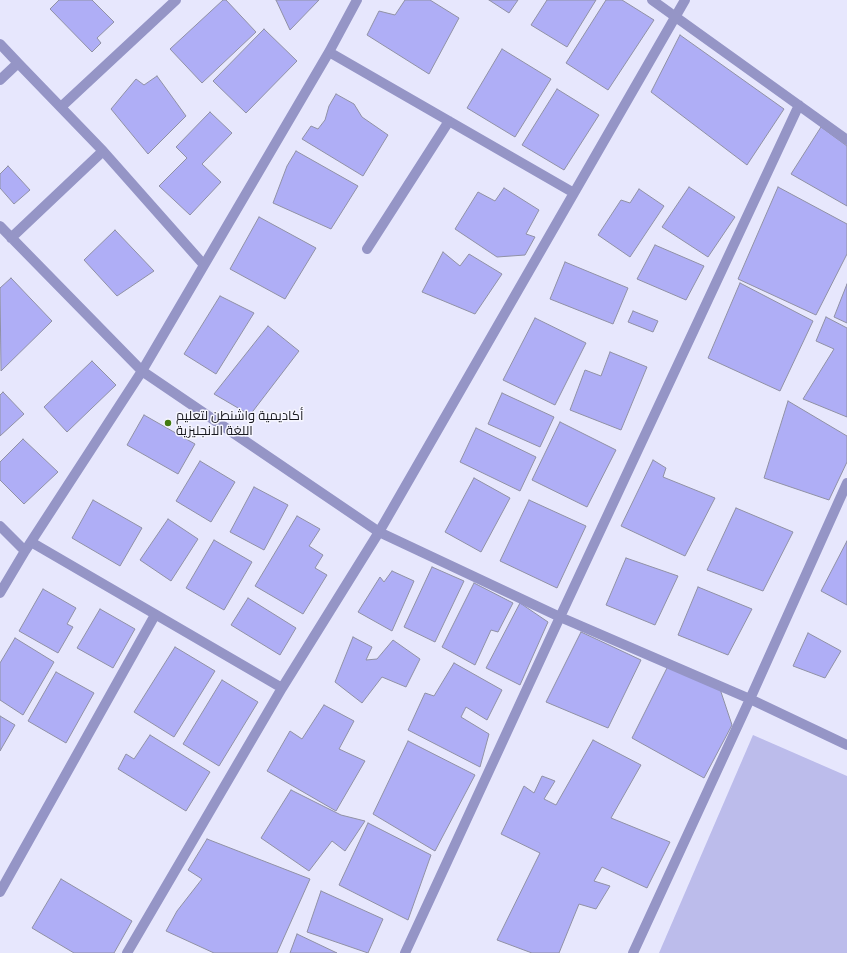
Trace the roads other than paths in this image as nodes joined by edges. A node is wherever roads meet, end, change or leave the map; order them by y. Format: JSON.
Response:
{"nodes":[{"id":1,"x":176,"y":0,"type":"edge"},
{"id":2,"x":357,"y":0,"type":"edge"},
{"id":3,"x":652,"y":0,"type":"edge"},
{"id":4,"x":685,"y":0,"type":"edge"},
{"id":5,"x":676,"y":16,"type":"junction"},
{"id":6,"x":0,"y":44,"type":"edge"},
{"id":7,"x":329,"y":52,"type":"junction"},
{"id":8,"x":18,"y":63,"type":"junction"},
{"id":9,"x":0,"y":80,"type":"edge"},
{"id":10,"x":799,"y":105,"type":"junction"},
{"id":11,"x":61,"y":107,"type":"junction"},
{"id":12,"x":449,"y":121,"type":"junction"},
{"id":13,"x":847,"y":140,"type":"edge"},
{"id":14,"x":103,"y":151,"type":"junction"},
{"id":15,"x":574,"y":193,"type":"junction"},
{"id":16,"x":0,"y":226,"type":"edge"},
{"id":17,"x":11,"y":238,"type":"junction"},
{"id":18,"x":367,"y":249,"type":"dead end"},
{"id":19,"x":204,"y":265,"type":"junction"},
{"id":20,"x":142,"y":371,"type":"junction"},
{"id":21,"x":847,"y":483,"type":"edge"},
{"id":22,"x":0,"y":526,"type":"edge"},
{"id":23,"x":379,"y":532,"type":"junction"},
{"id":24,"x":28,"y":546,"type":"junction"},
{"id":25,"x":0,"y":593,"type":"edge"},
{"id":26,"x":155,"y":615,"type":"junction"},
{"id":27,"x":560,"y":617,"type":"junction"},
{"id":28,"x":282,"y":688,"type":"junction"},
{"id":29,"x":750,"y":699,"type":"junction"},
{"id":30,"x":847,"y":745,"type":"edge"},
{"id":31,"x":0,"y":892,"type":"edge"},
{"id":32,"x":127,"y":953,"type":"edge"},
{"id":33,"x":405,"y":953,"type":"edge"},
{"id":34,"x":633,"y":953,"type":"edge"}],
"edges":[{"from":1,"to":11,"type":"street"},
{"from":2,"to":7,"type":"street"},
{"from":3,"to":5,"type":"street"},
{"from":4,"to":5,"type":"street"},
{"from":5,"to":10,"type":"street"},
{"from":5,"to":15,"type":"street"},
{"from":6,"to":8,"type":"street"},
{"from":7,"to":12,"type":"street"},
{"from":7,"to":19,"type":"street"},
{"from":8,"to":9,"type":"street"},
{"from":8,"to":11,"type":"street"},
{"from":10,"to":13,"type":"street"},
{"from":10,"to":27,"type":"street"},
{"from":11,"to":14,"type":"street"},
{"from":12,"to":15,"type":"street"},
{"from":12,"to":18,"type":"street"},
{"from":14,"to":17,"type":"street"},
{"from":14,"to":19,"type":"street"},
{"from":15,"to":23,"type":"street"},
{"from":16,"to":17,"type":"street"},
{"from":17,"to":20,"type":"street"},
{"from":19,"to":20,"type":"street"},
{"from":20,"to":23,"type":"street"},
{"from":20,"to":24,"type":"street"},
{"from":21,"to":29,"type":"street"},
{"from":22,"to":24,"type":"street"},
{"from":23,"to":27,"type":"street"},
{"from":23,"to":28,"type":"street"},
{"from":24,"to":25,"type":"street"},
{"from":24,"to":26,"type":"street"},
{"from":26,"to":28,"type":"street"},
{"from":26,"to":31,"type":"street"},
{"from":27,"to":29,"type":"street"},
{"from":27,"to":33,"type":"street"},
{"from":28,"to":32,"type":"street"},
{"from":29,"to":30,"type":"street"},
{"from":29,"to":34,"type":"street"}]}
